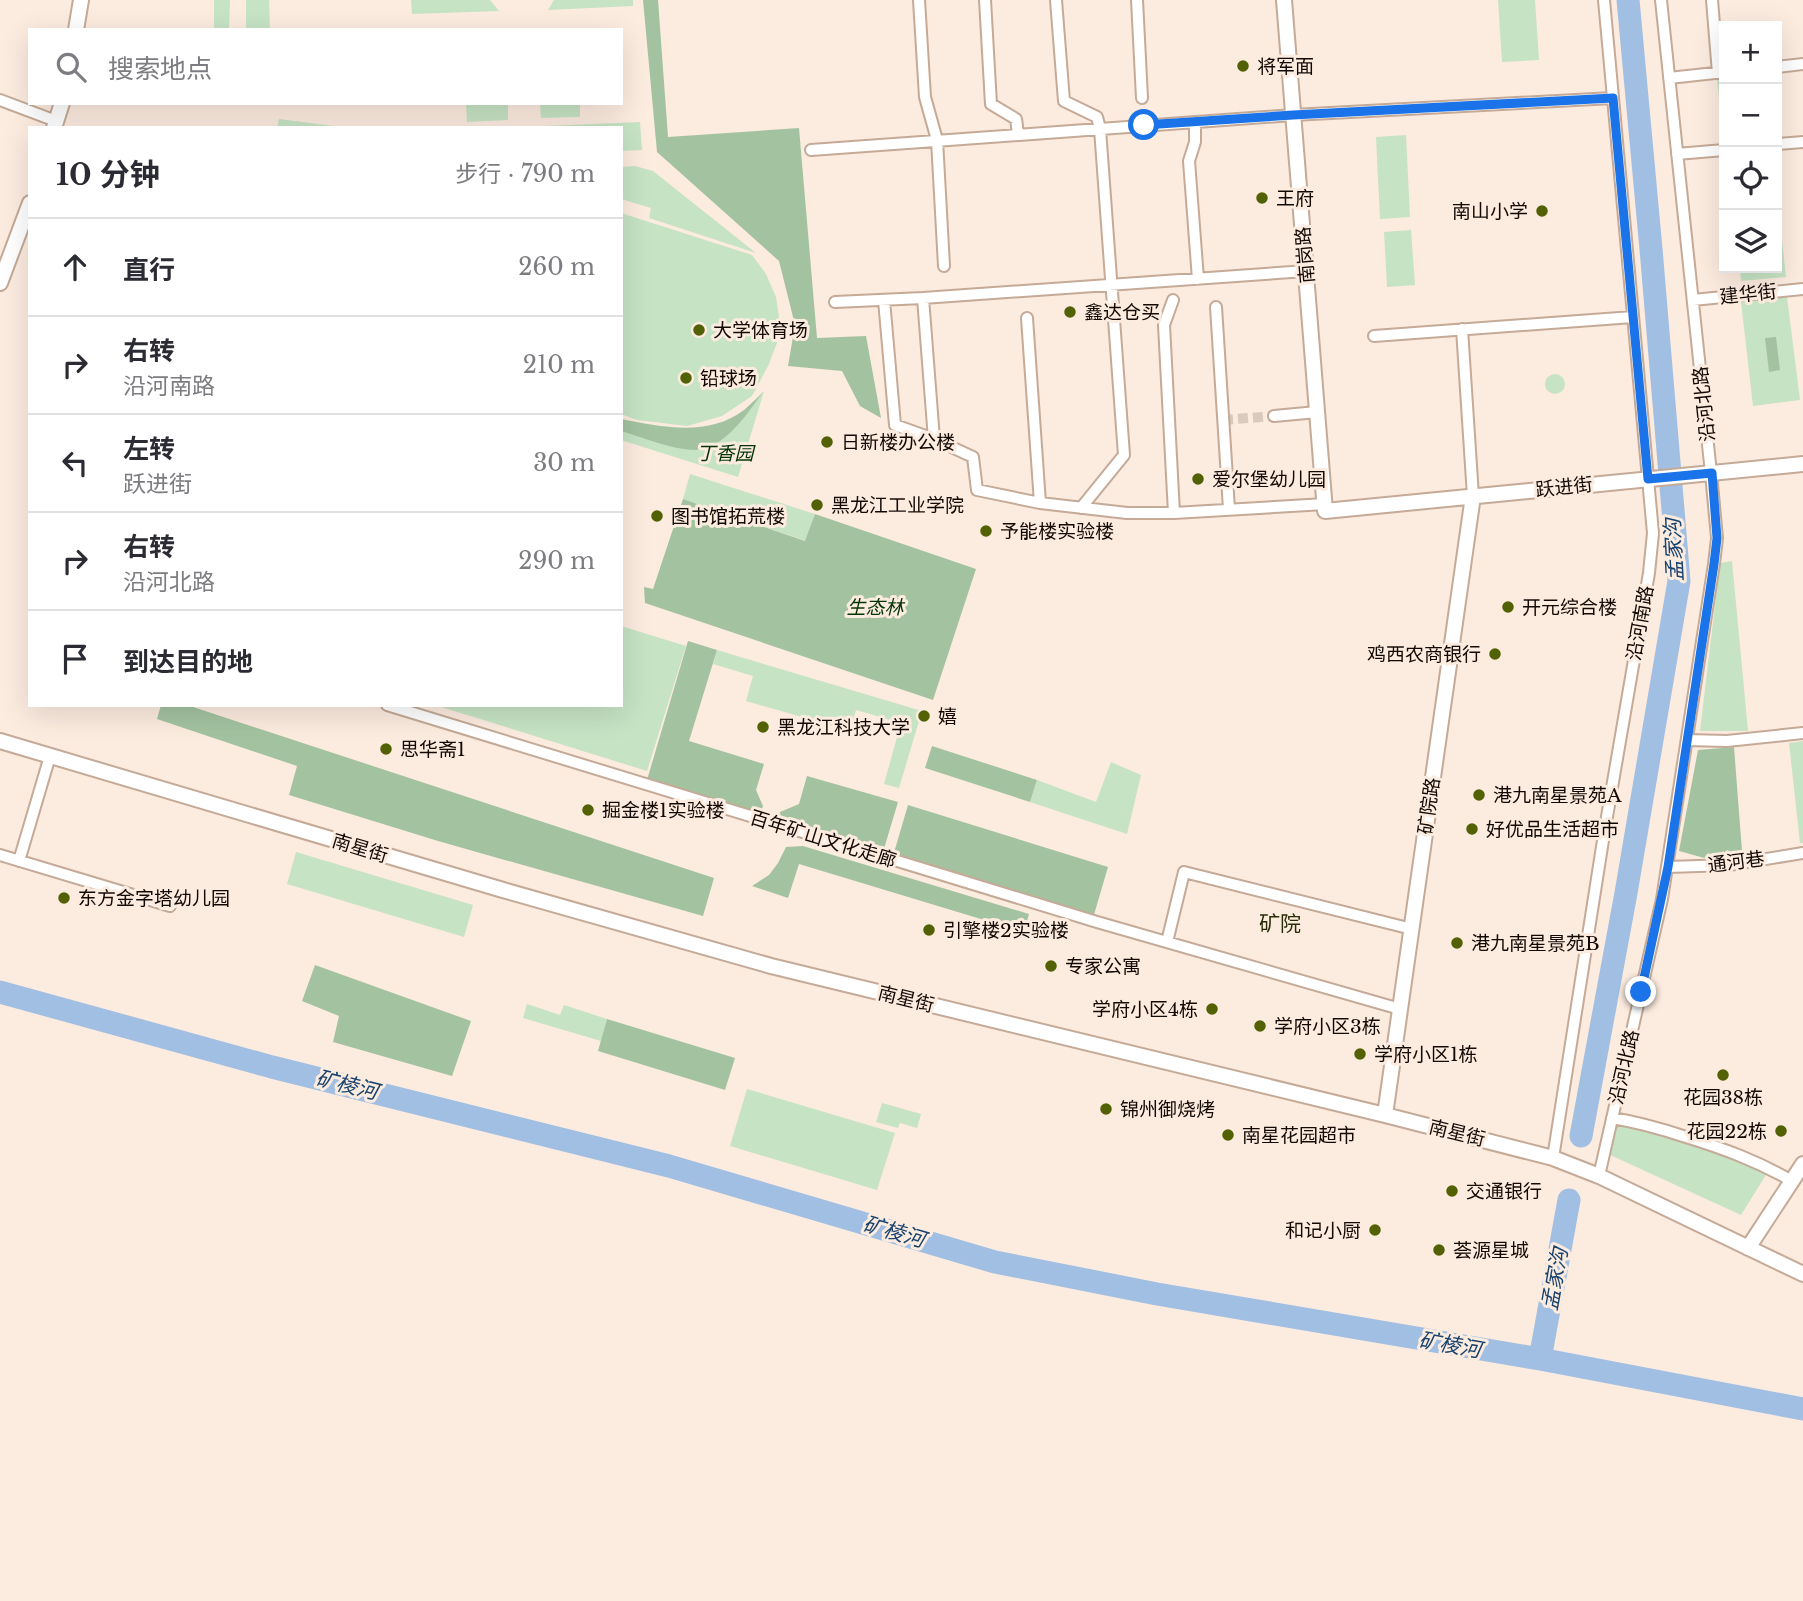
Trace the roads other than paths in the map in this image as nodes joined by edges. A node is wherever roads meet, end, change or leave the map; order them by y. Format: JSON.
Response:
{"nodes":[{"id":1,"x":81,"y":0,"type":"edge"},
{"id":2,"x":919,"y":0,"type":"edge"},
{"id":3,"x":985,"y":0,"type":"edge"},
{"id":4,"x":1056,"y":0,"type":"edge"},
{"id":5,"x":1137,"y":0,"type":"edge"},
{"id":6,"x":1284,"y":0,"type":"edge"},
{"id":7,"x":1604,"y":0,"type":"edge"},
{"id":8,"x":1661,"y":0,"type":"edge"},
{"id":9,"x":1712,"y":0,"type":"edge"},
{"id":10,"x":76,"y":28,"type":"edge"},
{"id":11,"x":1719,"y":56,"type":"edge"},
{"id":12,"x":1803,"y":64,"type":"edge"},
{"id":13,"x":1782,"y":66,"type":"edge"},
{"id":14,"x":1719,"y":72,"type":"edge"},
{"id":15,"x":1669,"y":78,"type":"junction"},
{"id":16,"x":1142,"y":98,"type":"dead end"},
{"id":17,"x":1613,"y":98,"type":"junction"},
{"id":18,"x":0,"y":100,"type":"edge"},
{"id":19,"x":61,"y":105,"type":"edge"},
{"id":20,"x":1293,"y":115,"type":"junction"},
{"id":21,"x":1195,"y":122,"type":"junction"},
{"id":22,"x":55,"y":125,"type":"edge"},
{"id":23,"x":1100,"y":129,"type":"junction"},
{"id":24,"x":1018,"y":134,"type":"junction"},
{"id":25,"x":937,"y":140,"type":"junction"},
{"id":26,"x":1803,"y":142,"type":"edge"},
{"id":27,"x":1782,"y":144,"type":"edge"},
{"id":28,"x":811,"y":150,"type":"dead end"},
{"id":29,"x":1719,"y":150,"type":"edge"},
{"id":30,"x":1677,"y":154,"type":"junction"},
{"id":31,"x":28,"y":208,"type":"edge"},
{"id":32,"x":943,"y":267,"type":"dead end"},
{"id":33,"x":1306,"y":271,"type":"junction"},
{"id":34,"x":1198,"y":279,"type":"junction"},
{"id":35,"x":0,"y":283,"type":"edge"},
{"id":36,"x":1110,"y":285,"type":"junction"},
{"id":37,"x":1803,"y":289,"type":"edge"},
{"id":38,"x":923,"y":298,"type":"junction"},
{"id":39,"x":884,"y":300,"type":"junction"},
{"id":40,"x":1173,"y":300,"type":"dead end"},
{"id":41,"x":1693,"y":300,"type":"junction"},
{"id":42,"x":835,"y":302,"type":"dead end"},
{"id":43,"x":1216,"y":307,"type":"dead end"},
{"id":44,"x":1633,"y":317,"type":"junction"},
{"id":45,"x":1027,"y":318,"type":"dead end"},
{"id":46,"x":1462,"y":329,"type":"junction"},
{"id":47,"x":1374,"y":336,"type":"dead end"},
{"id":48,"x":1317,"y":412,"type":"junction"},
{"id":49,"x":1274,"y":416,"type":"tunnel mouth"},
{"id":50,"x":934,"y":439,"type":"junction"},
{"id":51,"x":1803,"y":464,"type":"edge"},
{"id":52,"x":1711,"y":473,"type":"junction"},
{"id":53,"x":1652,"y":479,"type":"junction"},
{"id":54,"x":1473,"y":496,"type":"junction"},
{"id":55,"x":1040,"y":503,"type":"junction"},
{"id":56,"x":1325,"y":507,"type":"junction"},
{"id":57,"x":1082,"y":508,"type":"junction"},
{"id":58,"x":1228,"y":509,"type":"junction"},
{"id":59,"x":1174,"y":513,"type":"junction"},
{"id":60,"x":394,"y":707,"type":"edge"},
{"id":61,"x":1803,"y":733,"type":"edge"},
{"id":62,"x":1687,"y":740,"type":"junction"},
{"id":63,"x":0,"y":741,"type":"edge"},
{"id":64,"x":50,"y":756,"type":"junction"},
{"id":65,"x":1803,"y":853,"type":"edge"},
{"id":66,"x":0,"y":855,"type":"edge"},
{"id":67,"x":19,"y":861,"type":"junction"},
{"id":68,"x":1668,"y":867,"type":"junction"},
{"id":69,"x":170,"y":906,"type":"dead end"},
{"id":70,"x":1412,"y":929,"type":"junction"},
{"id":71,"x":1167,"y":942,"type":"junction"},
{"id":72,"x":1400,"y":1009,"type":"junction"},
{"id":73,"x":1385,"y":1115,"type":"junction"},
{"id":74,"x":1612,"y":1118,"type":"junction"},
{"id":75,"x":1553,"y":1158,"type":"junction"},
{"id":76,"x":1803,"y":1164,"type":"edge"},
{"id":77,"x":1599,"y":1176,"type":"junction"},
{"id":78,"x":1792,"y":1181,"type":"junction"},
{"id":79,"x":1748,"y":1248,"type":"junction"},
{"id":80,"x":1803,"y":1274,"type":"edge"}],
"edges":[{"from":1,"to":10,"type":"street"},
{"from":2,"to":25,"type":"street"},
{"from":3,"to":24,"type":"street"},
{"from":4,"to":23,"type":"street"},
{"from":5,"to":16,"type":"street"},
{"from":6,"to":20,"type":"street","name":"南岗路"},
{"from":7,"to":17,"type":"street","name":"沿河南路"},
{"from":8,"to":15,"type":"street","name":"沿河北路"},
{"from":9,"to":11,"type":"street"},
{"from":12,"to":13,"type":"street"},
{"from":14,"to":15,"type":"street"},
{"from":15,"to":30,"type":"street","name":"沿河北路"},
{"from":17,"to":20,"type":"street"},
{"from":17,"to":44,"type":"street","name":"沿河南路"},
{"from":18,"to":22,"type":"street"},
{"from":19,"to":22,"type":"street"},
{"from":20,"to":21,"type":"street"},
{"from":20,"to":33,"type":"street","name":"南岗路"},
{"from":21,"to":23,"type":"street"},
{"from":21,"to":34,"type":"street"},
{"from":23,"to":24,"type":"street"},
{"from":23,"to":36,"type":"street"},
{"from":24,"to":25,"type":"street"},
{"from":25,"to":28,"type":"street"},
{"from":25,"to":32,"type":"street"},
{"from":26,"to":27,"type":"street"},
{"from":29,"to":30,"type":"street"},
{"from":30,"to":41,"type":"street","name":"沿河北路"},
{"from":31,"to":35,"type":"street"},
{"from":33,"to":34,"type":"street"},
{"from":33,"to":48,"type":"street","name":"南岗路"},
{"from":34,"to":36,"type":"street"},
{"from":36,"to":38,"type":"street"},
{"from":36,"to":57,"type":"street"},
{"from":37,"to":41,"type":"street","name":"建华街"},
{"from":38,"to":39,"type":"street"},
{"from":38,"to":50,"type":"street"},
{"from":39,"to":42,"type":"street"},
{"from":39,"to":50,"type":"street"},
{"from":40,"to":59,"type":"street"},
{"from":41,"to":52,"type":"street","name":"沿河北路"},
{"from":43,"to":58,"type":"street"},
{"from":44,"to":46,"type":"street"},
{"from":44,"to":53,"type":"street","name":"沿河南路"},
{"from":45,"to":55,"type":"street"},
{"from":46,"to":47,"type":"street"},
{"from":46,"to":54,"type":"street"},
{"from":48,"to":49,"type":"street"},
{"from":48,"to":56,"type":"street","name":"南岗路"},
{"from":50,"to":55,"type":"street"},
{"from":51,"to":52,"type":"street","name":"跃进街"},
{"from":52,"to":53,"type":"street","name":"跃进街"},
{"from":52,"to":62,"type":"street","name":"沿河北路"},
{"from":53,"to":54,"type":"street","name":"跃进街"},
{"from":53,"to":75,"type":"street","name":"沿河南路"},
{"from":54,"to":56,"type":"street","name":"跃进街"},
{"from":54,"to":70,"type":"street","name":"矿院路"},
{"from":55,"to":57,"type":"street"},
{"from":56,"to":58,"type":"street"},
{"from":57,"to":59,"type":"street"},
{"from":58,"to":59,"type":"street"},
{"from":60,"to":71,"type":"street","name":"百年矿山文化走廊"},
{"from":61,"to":62,"type":"street"},
{"from":62,"to":68,"type":"street","name":"沿河北路"},
{"from":63,"to":64,"type":"street","name":"南星街"},
{"from":64,"to":67,"type":"street"},
{"from":64,"to":73,"type":"street","name":"南星街"},
{"from":65,"to":68,"type":"street","name":"通河巷"},
{"from":66,"to":67,"type":"street"},
{"from":67,"to":69,"type":"street"},
{"from":68,"to":74,"type":"street","name":"沿河北路"},
{"from":70,"to":71,"type":"street"},
{"from":70,"to":72,"type":"street","name":"矿院路"},
{"from":71,"to":72,"type":"street","name":"百年矿山文化走廊"},
{"from":72,"to":73,"type":"street","name":"矿院路"},
{"from":73,"to":75,"type":"street","name":"南星街"},
{"from":74,"to":77,"type":"street","name":"沿河北路"},
{"from":74,"to":78,"type":"street"},
{"from":75,"to":77,"type":"street","name":"南星街"},
{"from":76,"to":78,"type":"street"},
{"from":77,"to":79,"type":"street","name":"南星街"},
{"from":78,"to":79,"type":"street"},
{"from":79,"to":80,"type":"street","name":"南星街"}]}
